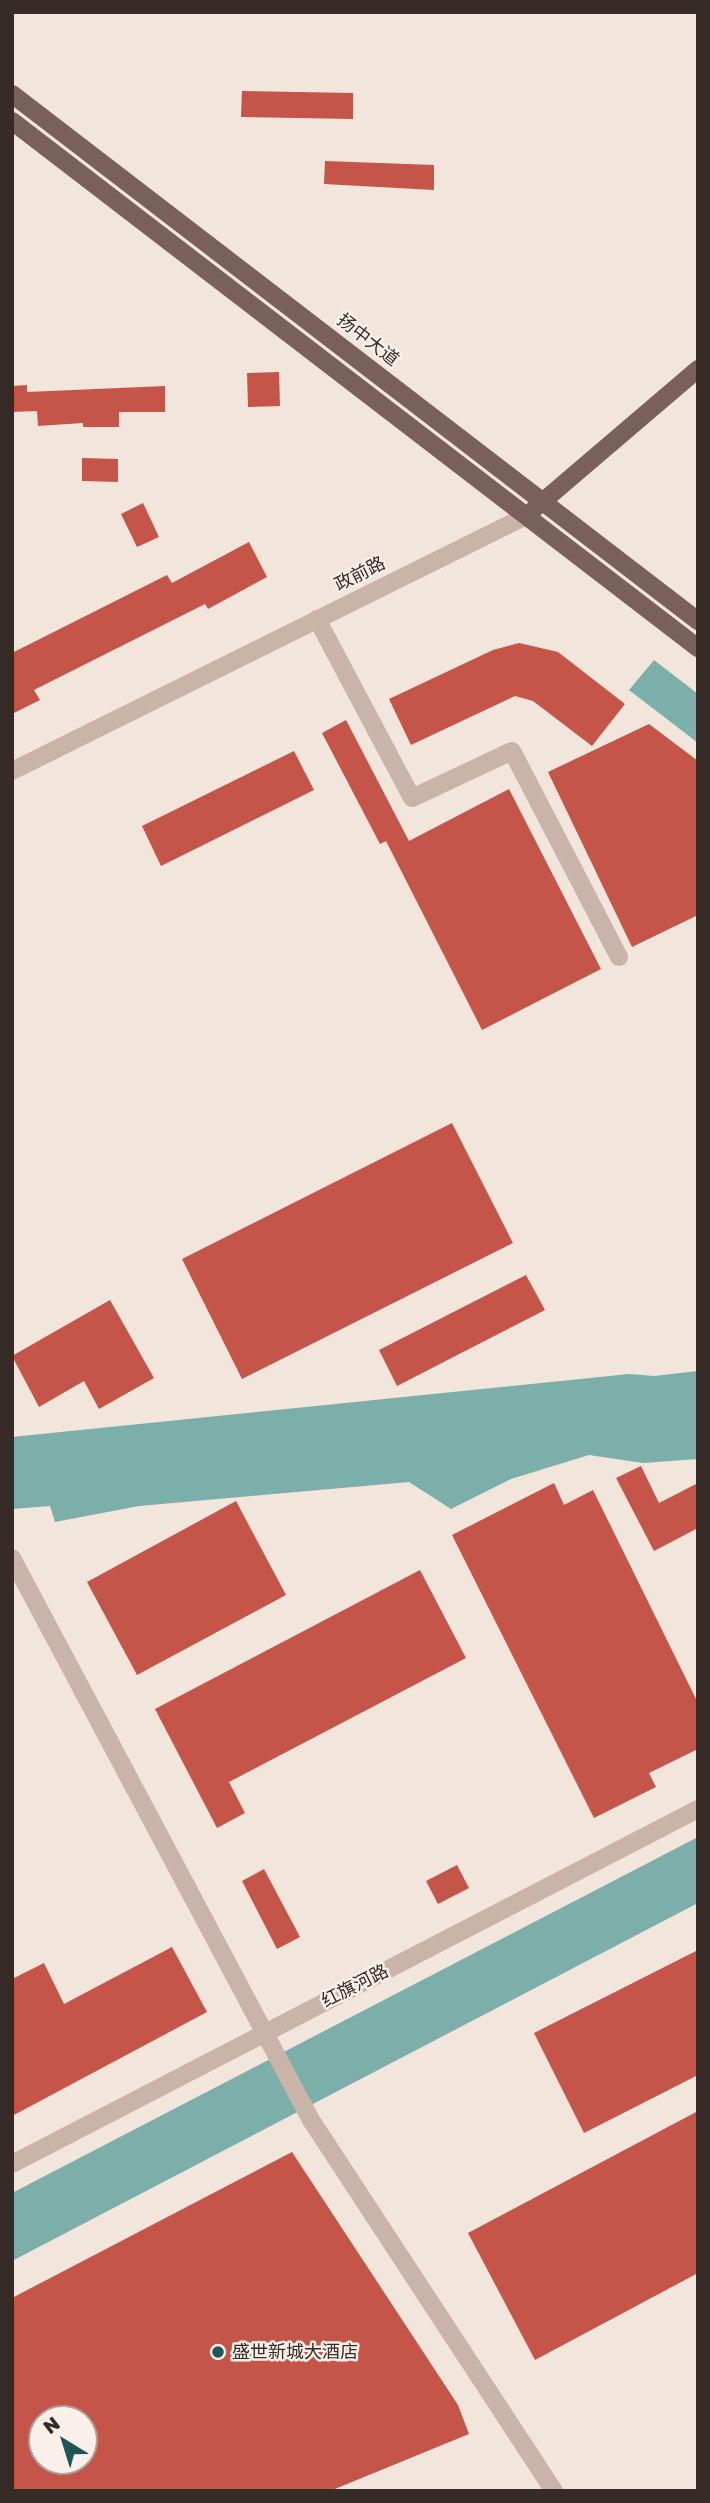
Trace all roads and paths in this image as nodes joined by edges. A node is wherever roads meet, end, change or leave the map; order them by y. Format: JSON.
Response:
{"nodes":[{"id":1,"x":12,"y":94,"type":"edge"},
{"id":2,"x":12,"y":121,"type":"edge"},
{"id":3,"x":698,"y":369,"type":"edge"},
{"id":4,"x":543,"y":501,"type":"junction"},
{"id":5,"x":526,"y":516,"type":"junction"},
{"id":6,"x":317,"y":619,"type":"junction"},
{"id":7,"x":698,"y":621,"type":"edge"},
{"id":8,"x":698,"y":648,"type":"edge"},
{"id":9,"x":12,"y":771,"type":"edge"},
{"id":10,"x":619,"y":957,"type":"dead end"},
{"id":11,"x":12,"y":1558,"type":"edge"},
{"id":12,"x":698,"y":1809,"type":"edge"},
{"id":13,"x":268,"y":2038,"type":"junction"},
{"id":14,"x":12,"y":2164,"type":"edge"},
{"id":15,"x":554,"y":2491,"type":"edge"}],
"edges":[{"from":1,"to":4,"type":"main road","name":"扬中大道"},
{"from":2,"to":5,"type":"main road"},
{"from":3,"to":4,"type":"main road","name":"政前路"},
{"from":4,"to":5,"type":"main road","name":"政前路"},
{"from":4,"to":7,"type":"main road","name":"扬中大道"},
{"from":5,"to":6,"type":"street","name":"政前路"},
{"from":5,"to":8,"type":"main road"},
{"from":6,"to":9,"type":"street","name":"政前路"},
{"from":6,"to":10,"type":"street"},
{"from":11,"to":13,"type":"street"},
{"from":12,"to":13,"type":"street","name":"红旗河路"},
{"from":13,"to":14,"type":"street","name":"红旗河路"},
{"from":13,"to":15,"type":"street"}]}
